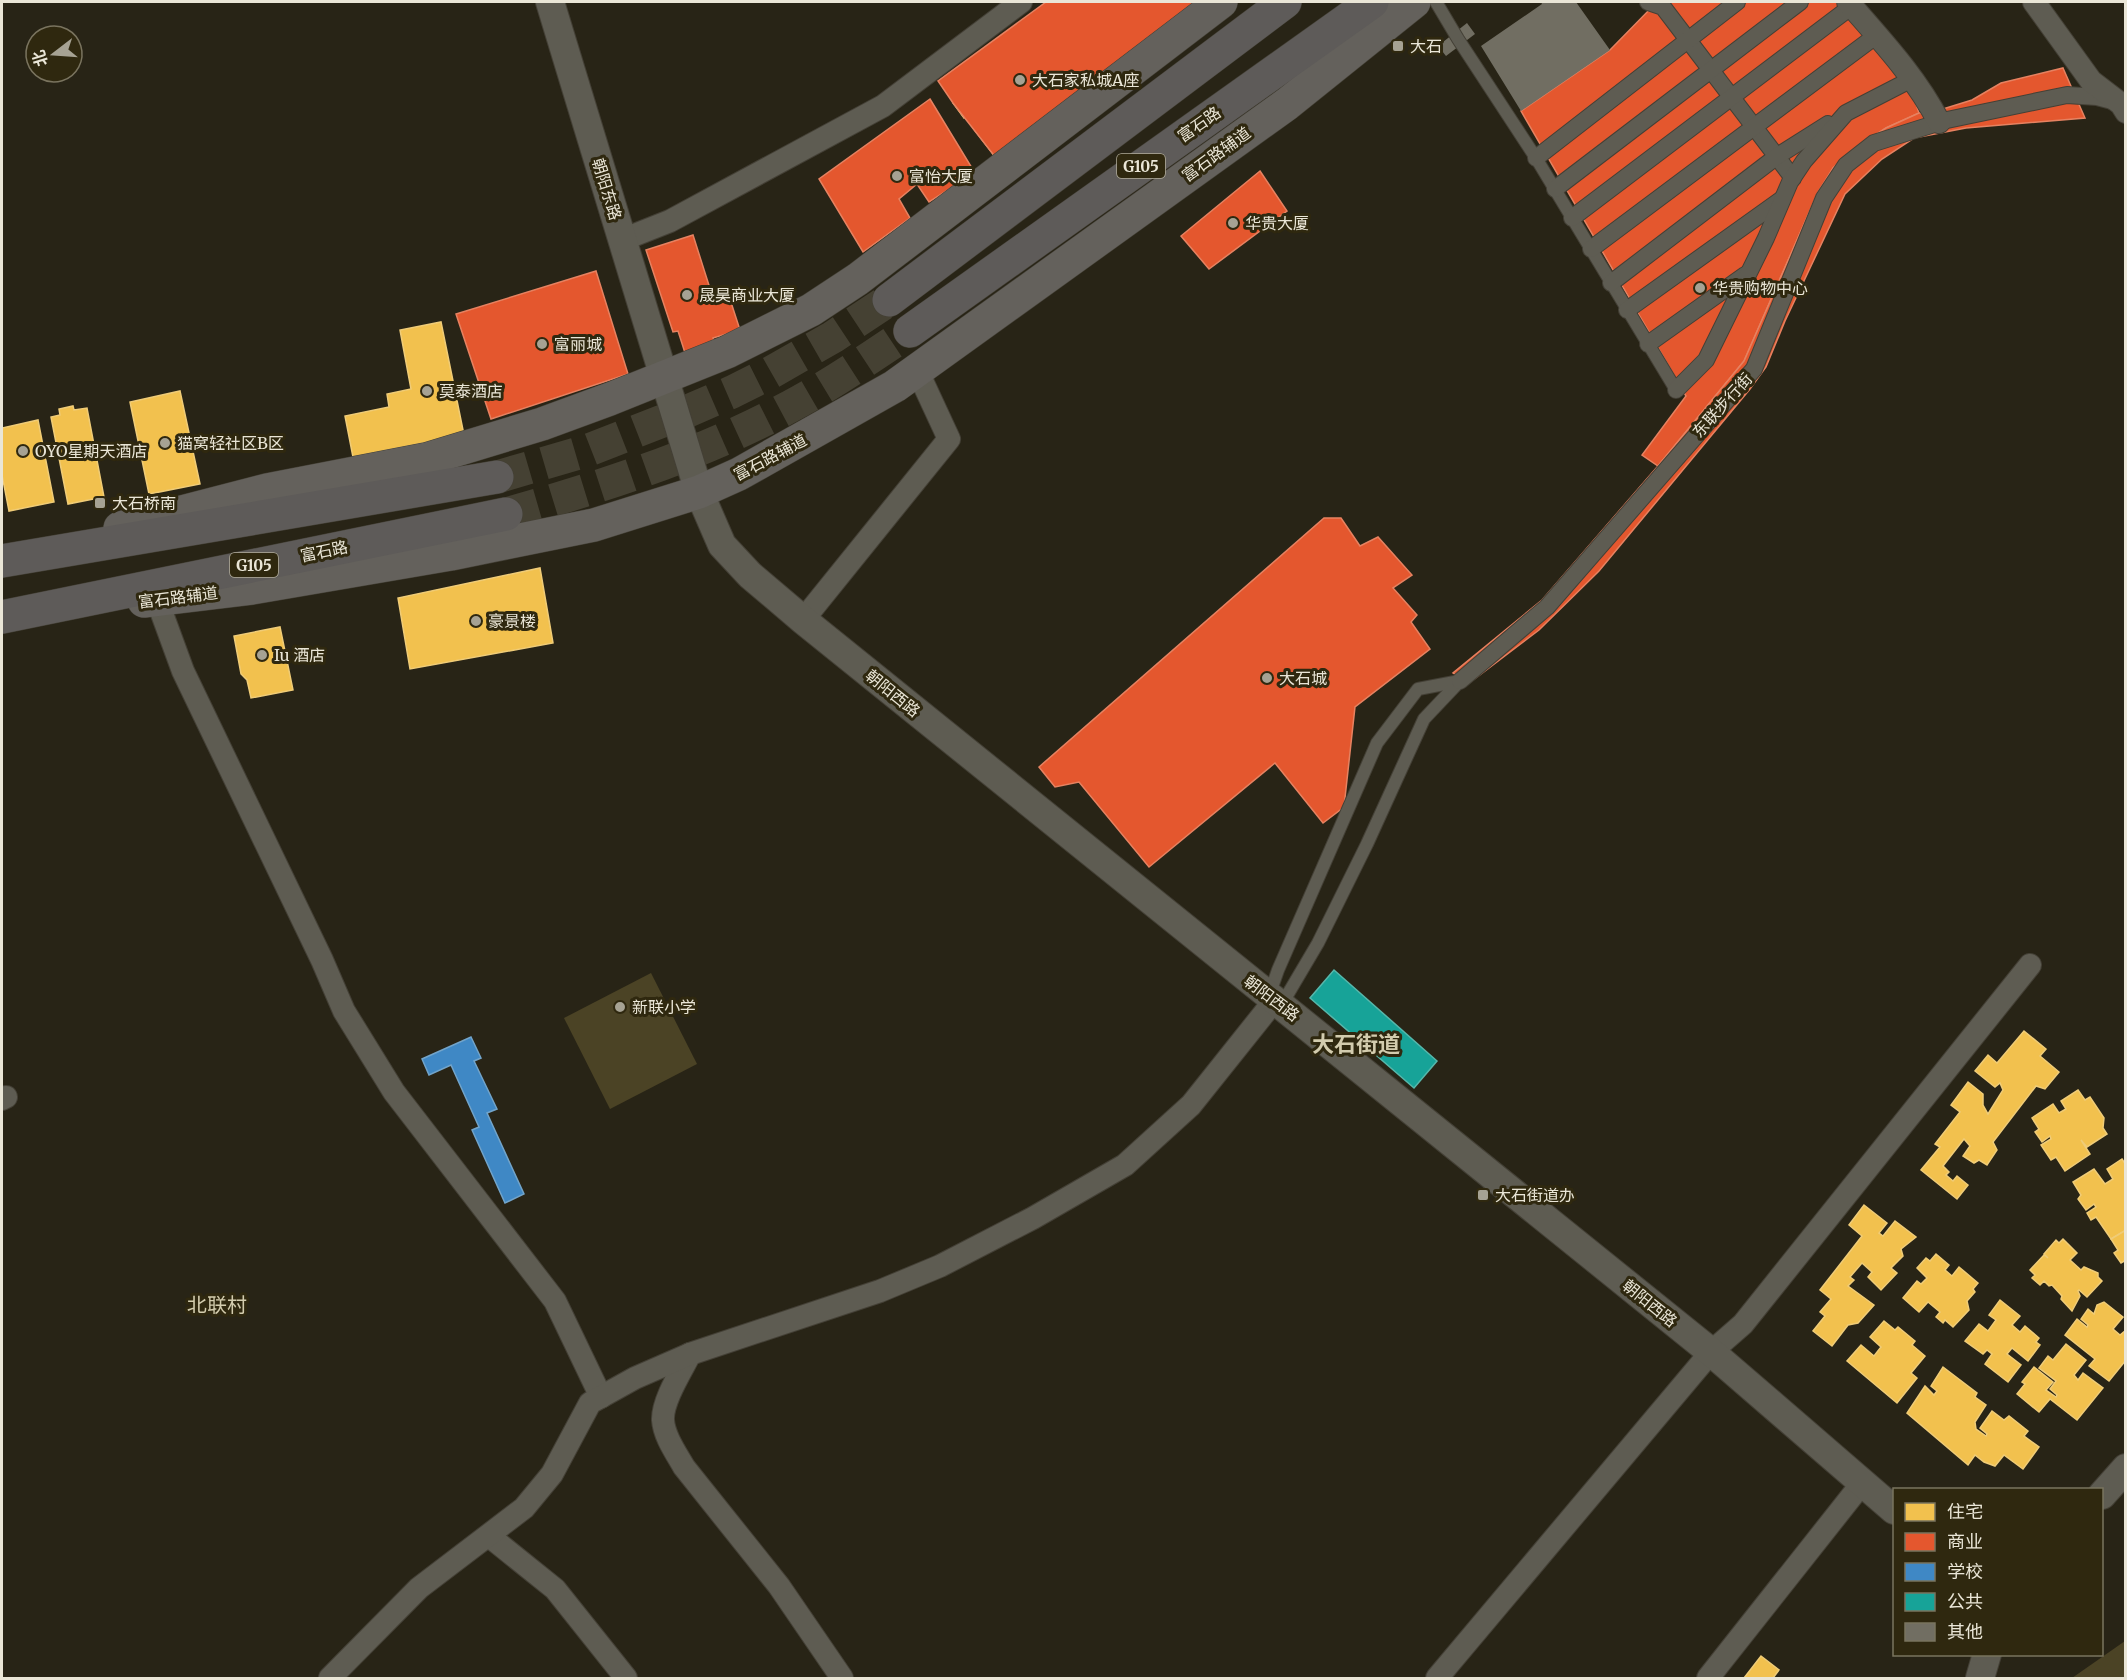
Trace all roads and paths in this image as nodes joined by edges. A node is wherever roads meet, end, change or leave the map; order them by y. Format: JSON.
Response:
{"nodes":[{"id":1,"x":550,"y":2,"type":"edge"},
{"id":2,"x":1021,"y":2,"type":"edge"},
{"id":3,"x":1221,"y":2,"type":"edge"},
{"id":4,"x":1285,"y":2,"type":"edge"},
{"id":5,"x":1372,"y":2,"type":"edge"},
{"id":6,"x":1414,"y":2,"type":"edge"},
{"id":7,"x":1436,"y":2,"type":"edge"},
{"id":8,"x":1648,"y":2,"type":"edge"},
{"id":9,"x":1737,"y":2,"type":"edge"},
{"id":10,"x":1800,"y":2,"type":"edge"},
{"id":11,"x":2034,"y":2,"type":"edge"},
{"id":12,"x":1850,"y":4,"type":"edge"},
{"id":13,"x":1877,"y":35,"type":"junction"},
{"id":14,"x":1688,"y":40,"type":"junction"},
{"id":15,"x":1711,"y":70,"type":"junction"},
{"id":16,"x":1914,"y":78,"type":"junction"},
{"id":17,"x":1731,"y":98,"type":"junction"},
{"id":18,"x":2124,"y":106,"type":"edge"},
{"id":19,"x":1846,"y":113,"type":"junction"},
{"id":20,"x":1939,"y":122,"type":"junction"},
{"id":21,"x":1754,"y":128,"type":"junction"},
{"id":22,"x":1776,"y":157,"type":"junction"},
{"id":23,"x":1536,"y":158,"type":"junction"},
{"id":24,"x":1793,"y":178,"type":"junction"},
{"id":25,"x":1555,"y":189,"type":"junction"},
{"id":26,"x":1782,"y":199,"type":"junction"},
{"id":27,"x":1572,"y":218,"type":"junction"},
{"id":28,"x":622,"y":240,"type":"junction"},
{"id":29,"x":1591,"y":249,"type":"junction"},
{"id":30,"x":1749,"y":272,"type":"junction"},
{"id":31,"x":1611,"y":283,"type":"junction"},
{"id":32,"x":889,"y":300,"type":"tunnel mouth"},
{"id":33,"x":1628,"y":310,"type":"junction"},
{"id":34,"x":910,"y":331,"type":"tunnel mouth"},
{"id":35,"x":1648,"y":344,"type":"junction"},
{"id":36,"x":917,"y":370,"type":"junction"},
{"id":37,"x":664,"y":377,"type":"junction"},
{"id":38,"x":1676,"y":390,"type":"joint"},
{"id":39,"x":497,"y":477,"type":"tunnel mouth"},
{"id":40,"x":699,"y":492,"type":"junction"},
{"id":41,"x":506,"y":514,"type":"tunnel mouth"},
{"id":42,"x":2,"y":560,"type":"edge"},
{"id":43,"x":157,"y":600,"type":"junction"},
{"id":44,"x":2,"y":618,"type":"edge"},
{"id":45,"x":803,"y":620,"type":"junction"},
{"id":46,"x":1460,"y":681,"type":"junction"},
{"id":47,"x":2030,"y":965,"type":"dead end"},
{"id":48,"x":1278,"y":1003,"type":"junction"},
{"id":49,"x":1711,"y":1352,"type":"junction"},
{"id":50,"x":690,"y":1354,"type":"junction"},
{"id":51,"x":601,"y":1397,"type":"junction"},
{"id":52,"x":2126,"y":1468,"type":"edge"},
{"id":53,"x":1863,"y":1482,"type":"junction"},
{"id":54,"x":2103,"y":1494,"type":"edge"},
{"id":55,"x":1893,"y":1509,"type":"edge"},
{"id":56,"x":489,"y":1536,"type":"junction"},
{"id":57,"x":1986,"y":1656,"type":"edge"},
{"id":58,"x":330,"y":1678,"type":"edge"},
{"id":59,"x":626,"y":1678,"type":"edge"},
{"id":60,"x":842,"y":1678,"type":"edge"},
{"id":61,"x":1437,"y":1678,"type":"edge"},
{"id":62,"x":1708,"y":1678,"type":"edge"},
{"id":63,"x":1980,"y":1678,"type":"edge"}],
"edges":[{"from":1,"to":28,"type":"street","name":"朝阳东路"},
{"from":2,"to":28,"type":"street"},
{"from":3,"to":37,"type":"main road"},
{"from":4,"to":32,"type":"highway","number":"G105"},
{"from":5,"to":34,"type":"highway","name":"富石路","number":"G105"},
{"from":6,"to":36,"type":"main road","name":"富石路辅道"},
{"from":7,"to":23,"type":"lane"},
{"from":8,"to":14,"type":"street"},
{"from":9,"to":14,"type":"street"},
{"from":10,"to":15,"type":"street"},
{"from":11,"to":18,"type":"street"},
{"from":12,"to":13,"type":"street"},
{"from":12,"to":17,"type":"street"},
{"from":13,"to":16,"type":"street"},
{"from":13,"to":21,"type":"street"},
{"from":14,"to":15,"type":"street"},
{"from":14,"to":23,"type":"street"},
{"from":15,"to":17,"type":"street"},
{"from":15,"to":25,"type":"street"},
{"from":16,"to":19,"type":"street"},
{"from":16,"to":20,"type":"street"},
{"from":17,"to":21,"type":"street"},
{"from":17,"to":27,"type":"street"},
{"from":18,"to":20,"type":"street","name":"东联步行街"},
{"from":19,"to":22,"type":"street"},
{"from":19,"to":24,"type":"street"},
{"from":20,"to":46,"type":"street","name":"东联步行街"},
{"from":21,"to":22,"type":"street"},
{"from":21,"to":29,"type":"street"},
{"from":22,"to":24,"type":"street"},
{"from":22,"to":31,"type":"street"},
{"from":23,"to":25,"type":"lane"},
{"from":24,"to":26,"type":"street"},
{"from":25,"to":27,"type":"lane"},
{"from":26,"to":30,"type":"street"},
{"from":26,"to":33,"type":"street"},
{"from":27,"to":29,"type":"lane"},
{"from":28,"to":37,"type":"street","name":"朝阳东路"},
{"from":29,"to":31,"type":"lane"},
{"from":30,"to":35,"type":"street"},
{"from":30,"to":38,"type":"street"},
{"from":31,"to":33,"type":"lane"},
{"from":33,"to":35,"type":"lane"},
{"from":35,"to":38,"type":"lane"},
{"from":36,"to":40,"type":"main road","name":"富石路辅道"},
{"from":36,"to":45,"type":"street"},
{"from":37,"to":40,"type":"street","name":"朝阳东路"},
{"from":37,"to":42,"type":"main road"},
{"from":39,"to":42,"type":"highway"},
{"from":40,"to":43,"type":"main road","name":"富石路辅道"},
{"from":40,"to":45,"type":"street","name":"朝阳西路"},
{"from":41,"to":44,"type":"highway","name":"富石路","number":"G105"},
{"from":43,"to":44,"type":"main road","name":"富石路辅道"},
{"from":43,"to":51,"type":"street"},
{"from":45,"to":48,"type":"street","name":"朝阳西路"},
{"from":46,"to":48,"type":"lane"},
{"from":46,"to":48,"type":"lane"},
{"from":47,"to":49,"type":"street"},
{"from":48,"to":49,"type":"street","name":"朝阳西路"},
{"from":48,"to":50,"type":"street"},
{"from":49,"to":53,"type":"street","name":"朝阳西路"},
{"from":49,"to":61,"type":"street"},
{"from":50,"to":51,"type":"street"},
{"from":50,"to":60,"type":"street"},
{"from":51,"to":56,"type":"street"},
{"from":52,"to":54,"type":"street"},
{"from":53,"to":55,"type":"street","name":"朝阳西路"},
{"from":53,"to":62,"type":"street"},
{"from":56,"to":58,"type":"street"},
{"from":56,"to":59,"type":"street"},
{"from":57,"to":63,"type":"street"}]}
